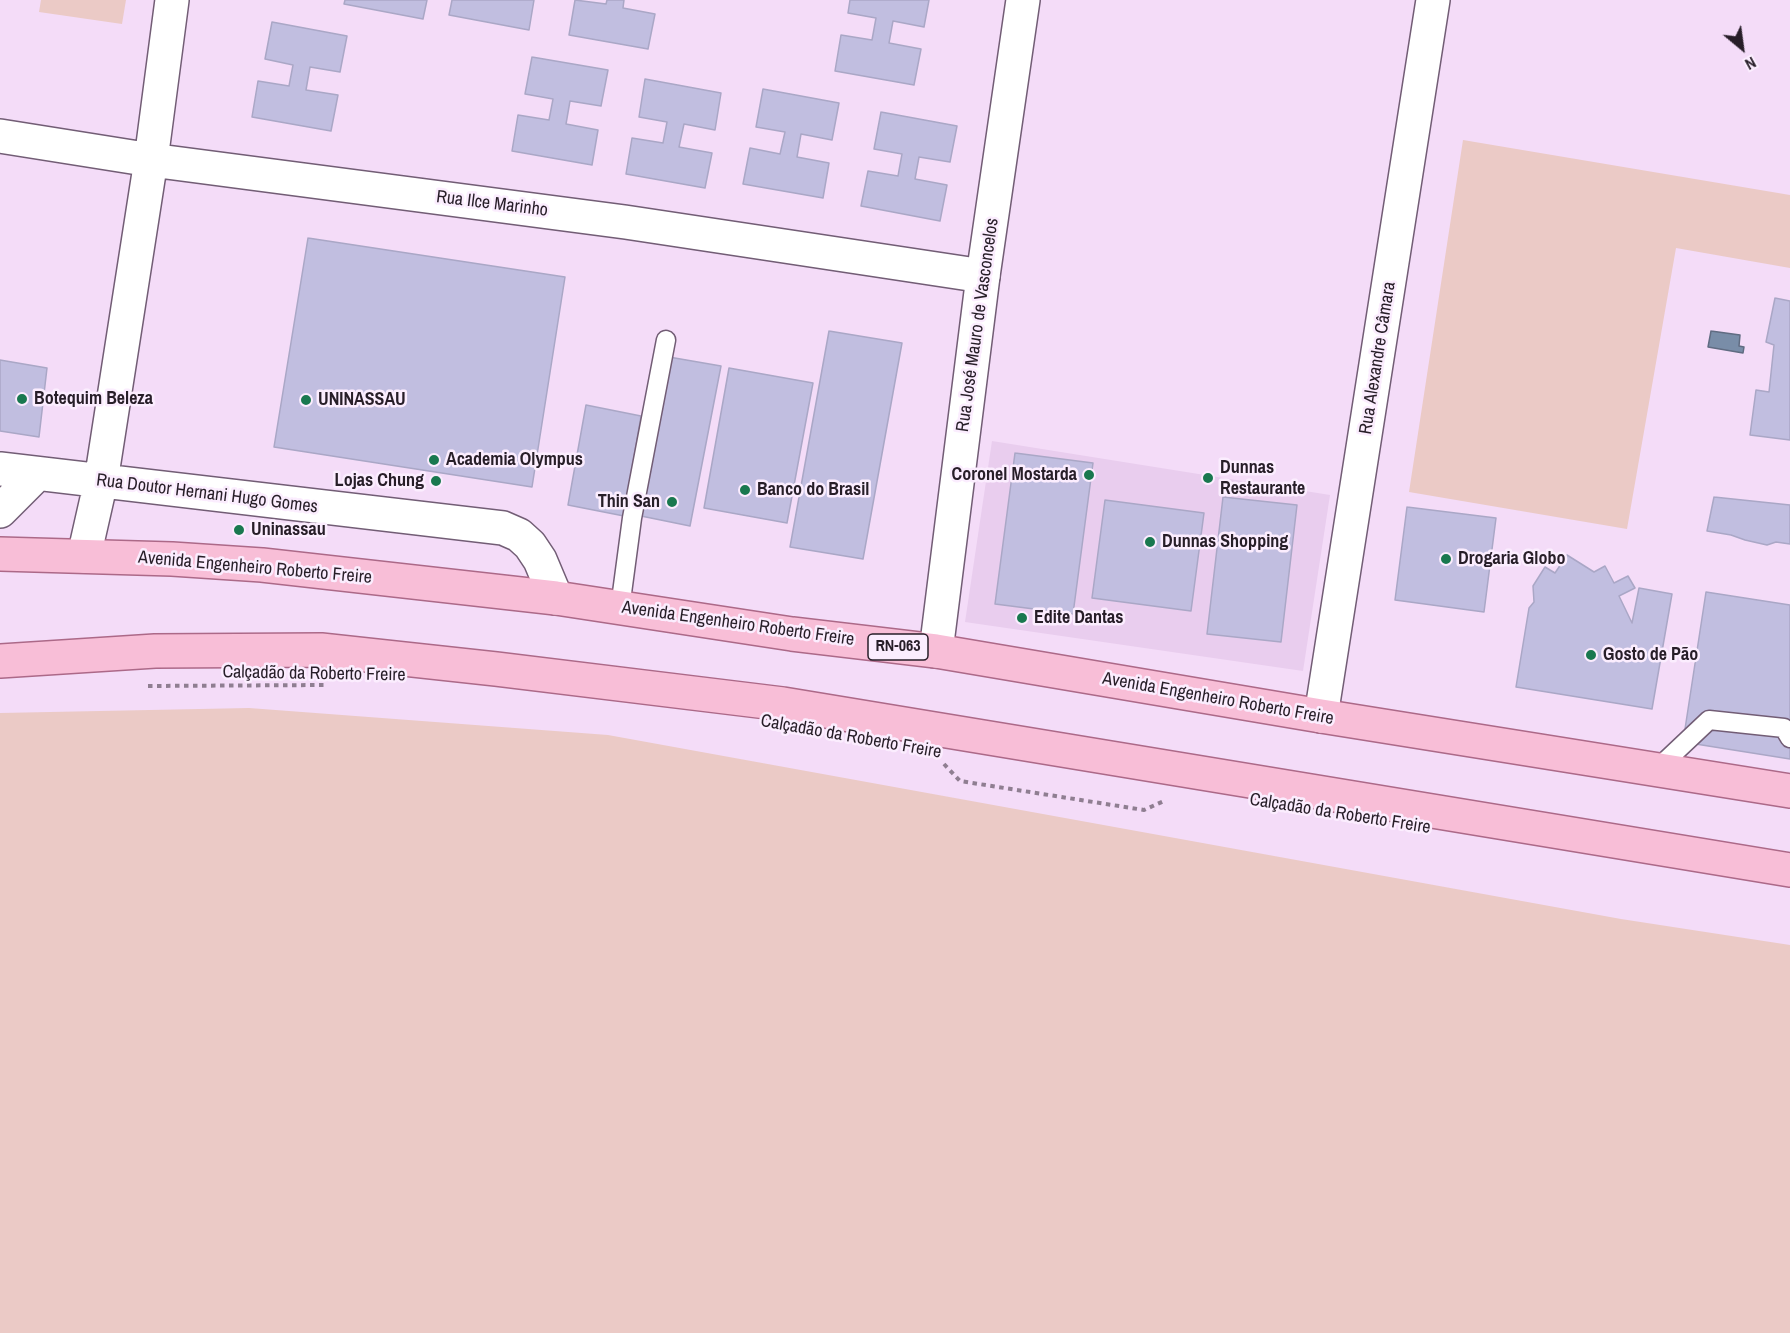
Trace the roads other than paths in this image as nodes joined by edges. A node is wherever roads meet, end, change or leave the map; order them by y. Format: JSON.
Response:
{"nodes":[{"id":1,"x":172,"y":0,"type":"edge"},
{"id":2,"x":1023,"y":0,"type":"edge"},
{"id":3,"x":1433,"y":0,"type":"edge"},
{"id":4,"x":0,"y":136,"type":"edge"},
{"id":5,"x":151,"y":160,"type":"junction"},
{"id":6,"x":983,"y":276,"type":"junction"},
{"id":7,"x":666,"y":340,"type":"dead end"},
{"id":8,"x":0,"y":469,"type":"edge"},
{"id":9,"x":37,"y":474,"type":"junction"},
{"id":10,"x":101,"y":482,"type":"junction"},
{"id":11,"x":0,"y":511,"type":"edge"},
{"id":12,"x":0,"y":554,"type":"edge"},
{"id":13,"x":84,"y":556,"type":"junction"},
{"id":14,"x":556,"y":598,"type":"junction"},
{"id":15,"x":620,"y":608,"type":"junction"},
{"id":16,"x":936,"y":651,"type":"junction"},
{"id":17,"x":0,"y":661,"type":"edge"},
{"id":18,"x":1321,"y":716,"type":"junction"},
{"id":19,"x":1790,"y":738,"type":"edge"},
{"id":20,"x":1656,"y":770,"type":"junction"},
{"id":21,"x":1790,"y":791,"type":"edge"},
{"id":22,"x":1790,"y":870,"type":"edge"}],
"edges":[{"from":1,"to":5,"type":"street"},
{"from":2,"to":6,"type":"street","name":"Rua José Mauro de Vasconcelos"},
{"from":3,"to":18,"type":"street","name":"Rua Alexandre Câmara"},
{"from":4,"to":5,"type":"street","name":"Rua Ilce Marinho"},
{"from":5,"to":6,"type":"street","name":"Rua Ilce Marinho"},
{"from":5,"to":10,"type":"street"},
{"from":6,"to":16,"type":"street","name":"Rua José Mauro de Vasconcelos"},
{"from":7,"to":15,"type":"lane"},
{"from":8,"to":9,"type":"street","name":"Rua Doutor Hernani Hugo Gomes"},
{"from":9,"to":10,"type":"street","name":"Rua Doutor Hernani Hugo Gomes"},
{"from":9,"to":11,"type":"street"},
{"from":10,"to":13,"type":"street"},
{"from":10,"to":14,"type":"street","name":"Rua Doutor Hernani Hugo Gomes"},
{"from":12,"to":13,"type":"main road","name":"Avenida Engenheiro Roberto Freire","number":"RN-063"},
{"from":13,"to":14,"type":"main road","name":"Avenida Engenheiro Roberto Freire","number":"RN-063"},
{"from":14,"to":15,"type":"main road","name":"Avenida Engenheiro Roberto Freire","number":"RN-063"},
{"from":15,"to":16,"type":"main road","name":"Avenida Engenheiro Roberto Freire","number":"RN-063"},
{"from":16,"to":18,"type":"main road","name":"Avenida Engenheiro Roberto Freire","number":"RN-063"},
{"from":17,"to":22,"type":"main road"},
{"from":18,"to":20,"type":"main road","name":"Avenida Engenheiro Roberto Freire","number":"RN-063"},
{"from":19,"to":20,"type":"lane"},
{"from":20,"to":21,"type":"main road","name":"Avenida Engenheiro Roberto Freire","number":"RN-063"}]}
